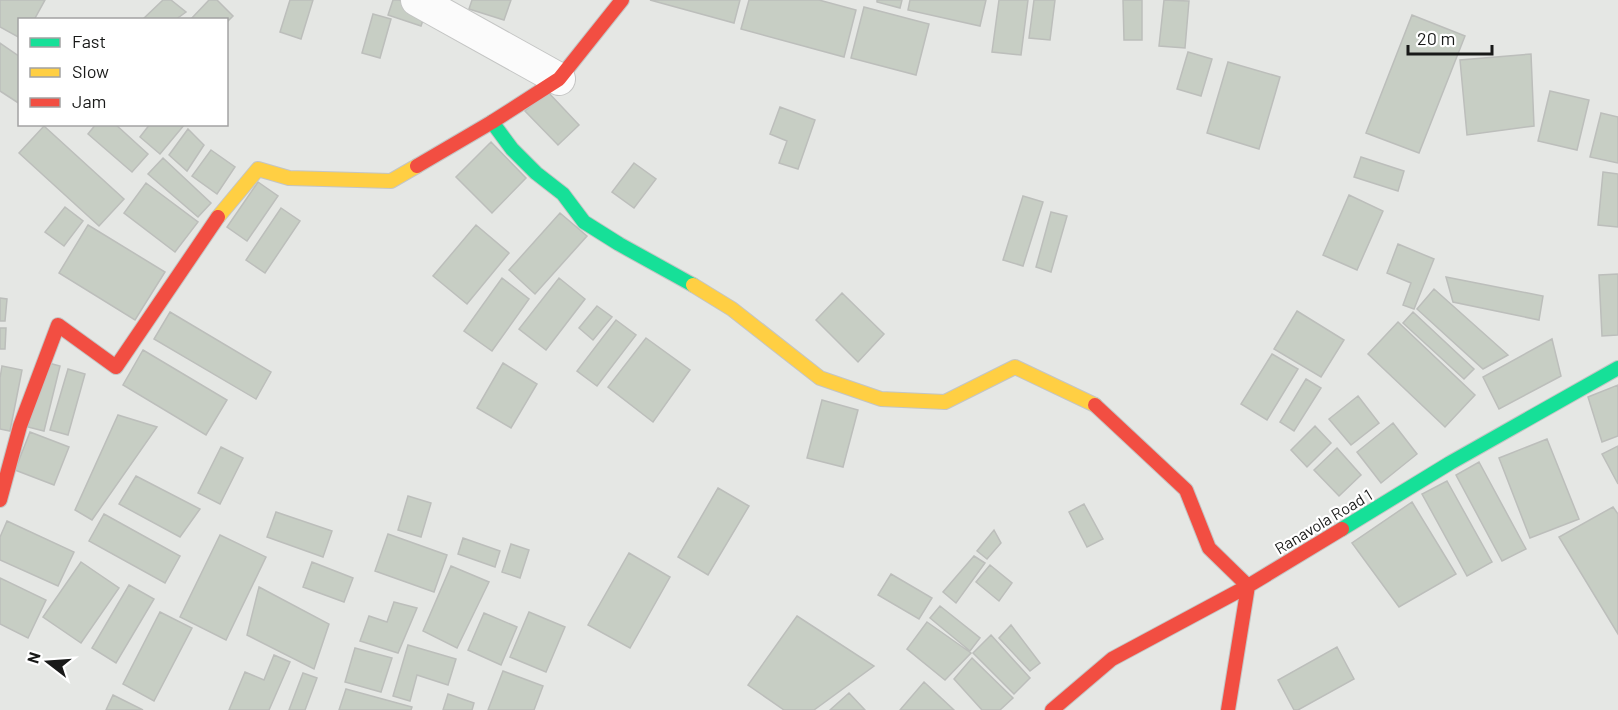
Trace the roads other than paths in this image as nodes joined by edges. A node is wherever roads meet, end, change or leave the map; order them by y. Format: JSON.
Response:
{"nodes":[{"id":1,"x":417,"y":0,"type":"edge"},
{"id":2,"x":622,"y":0,"type":"edge"},
{"id":3,"x":559,"y":79,"type":"junction"},
{"id":4,"x":492,"y":122,"type":"junction"},
{"id":5,"x":1618,"y":368,"type":"edge"},
{"id":6,"x":0,"y":500,"type":"edge"},
{"id":7,"x":1248,"y":586,"type":"junction"},
{"id":8,"x":1052,"y":710,"type":"edge"},
{"id":9,"x":1228,"y":710,"type":"edge"}],
"edges":[{"from":1,"to":3,"type":"street"},
{"from":2,"to":3,"type":"street"},
{"from":3,"to":4,"type":"street"},
{"from":4,"to":6,"type":"street"},
{"from":4,"to":7,"type":"street"},
{"from":5,"to":7,"type":"street","name":"Ranavola Road 1"},
{"from":7,"to":8,"type":"street","name":"Ranavola Road 1"},
{"from":7,"to":9,"type":"street"}]}
